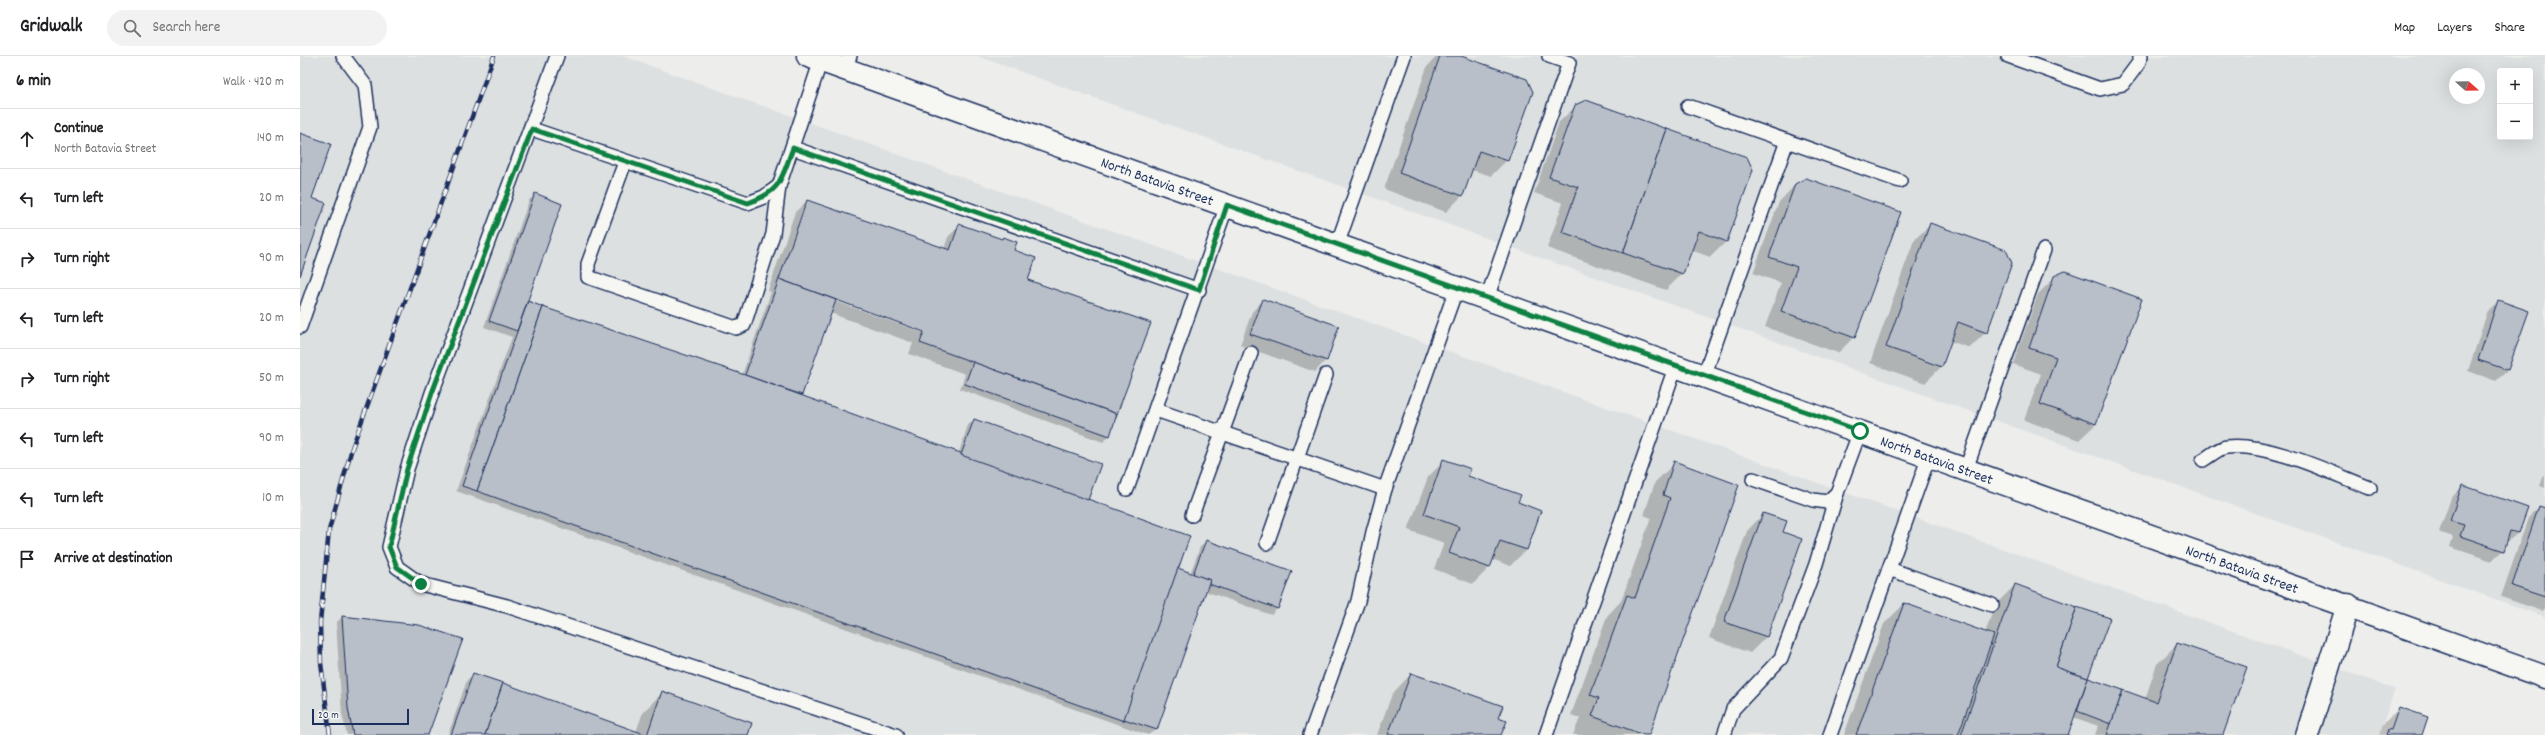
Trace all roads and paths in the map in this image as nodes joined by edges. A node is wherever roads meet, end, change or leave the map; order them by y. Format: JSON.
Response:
{"nodes":[{"id":1,"x":343,"y":56,"type":"edge"},
{"id":2,"x":557,"y":56,"type":"edge"},
{"id":3,"x":1404,"y":56,"type":"edge"},
{"id":4,"x":1549,"y":56,"type":"edge"},
{"id":5,"x":2008,"y":56,"type":"edge"},
{"id":6,"x":2141,"y":56,"type":"edge"},
{"id":7,"x":815,"y":58,"type":"edge"},
{"id":8,"x":847,"y":63,"type":"edge"},
{"id":9,"x":1688,"y":106,"type":"dead end"},
{"id":10,"x":532,"y":129,"type":"junction"},
{"id":11,"x":1787,"y":141,"type":"junction"},
{"id":12,"x":793,"y":148,"type":"junction"},
{"id":13,"x":625,"y":162,"type":"junction"},
{"id":14,"x":1900,"y":181,"type":"dead end"},
{"id":15,"x":779,"y":186,"type":"junction"},
{"id":16,"x":1227,"y":205,"type":"junction"},
{"id":17,"x":1337,"y":245,"type":"junction"},
{"id":18,"x":2044,"y":250,"type":"dead end"},
{"id":19,"x":1457,"y":287,"type":"junction"},
{"id":20,"x":1199,"y":290,"type":"junction"},
{"id":21,"x":1487,"y":298,"type":"junction"},
{"id":22,"x":300,"y":327,"type":"edge"},
{"id":23,"x":1251,"y":353,"type":"dead end"},
{"id":24,"x":1676,"y":365,"type":"junction"},
{"id":25,"x":1326,"y":375,"type":"dead end"},
{"id":26,"x":1704,"y":376,"type":"junction"},
{"id":27,"x":1156,"y":410,"type":"junction"},
{"id":28,"x":1860,"y":431,"type":"junction"},
{"id":29,"x":1222,"y":433,"type":"junction"},
{"id":30,"x":1929,"y":456,"type":"junction"},
{"id":31,"x":1296,"y":458,"type":"junction"},
{"id":32,"x":2203,"y":460,"type":"dead end"},
{"id":33,"x":1966,"y":469,"type":"junction"},
{"id":34,"x":1753,"y":479,"type":"dead end"},
{"id":35,"x":1385,"y":488,"type":"junction"},
{"id":36,"x":2370,"y":488,"type":"dead end"},
{"id":37,"x":1127,"y":489,"type":"dead end"},
{"id":38,"x":1836,"y":494,"type":"junction"},
{"id":39,"x":1192,"y":515,"type":"dead end"},
{"id":40,"x":1267,"y":543,"type":"dead end"},
{"id":41,"x":1889,"y":569,"type":"junction"},
{"id":42,"x":1992,"y":605,"type":"dead end"},
{"id":43,"x":2348,"y":605,"type":"junction"},
{"id":44,"x":2545,"y":677,"type":"edge"},
{"id":45,"x":896,"y":735,"type":"edge"},
{"id":46,"x":1310,"y":735,"type":"edge"},
{"id":47,"x":1546,"y":735,"type":"edge"},
{"id":48,"x":1724,"y":735,"type":"edge"},
{"id":49,"x":1830,"y":735,"type":"edge"},
{"id":50,"x":2307,"y":735,"type":"edge"}],
"edges":[{"from":1,"to":22,"type":"lane"},
{"from":2,"to":10,"type":"lane"},
{"from":3,"to":17,"type":"lane"},
{"from":4,"to":21,"type":"lane"},
{"from":5,"to":6,"type":"lane"},
{"from":7,"to":8,"type":"main road","name":"North Batavia Street"},
{"from":7,"to":12,"type":"lane"},
{"from":8,"to":16,"type":"main road","name":"North Batavia Street"},
{"from":9,"to":11,"type":"lane"},
{"from":10,"to":13,"type":"lane"},
{"from":10,"to":45,"type":"lane"},
{"from":11,"to":14,"type":"lane"},
{"from":11,"to":26,"type":"lane"},
{"from":12,"to":15,"type":"lane"},
{"from":12,"to":20,"type":"lane"},
{"from":13,"to":15,"type":"lane"},
{"from":13,"to":15,"type":"lane"},
{"from":16,"to":17,"type":"main road","name":"North Batavia Street"},
{"from":16,"to":20,"type":"lane"},
{"from":17,"to":19,"type":"main road","name":"North Batavia Street"},
{"from":18,"to":33,"type":"lane"},
{"from":19,"to":21,"type":"main road","name":"North Batavia Street"},
{"from":19,"to":35,"type":"lane"},
{"from":20,"to":27,"type":"lane"},
{"from":21,"to":24,"type":"main road","name":"North Batavia Street"},
{"from":23,"to":29,"type":"lane"},
{"from":24,"to":26,"type":"main road","name":"North Batavia Street"},
{"from":24,"to":47,"type":"lane"},
{"from":25,"to":31,"type":"lane"},
{"from":26,"to":28,"type":"main road","name":"North Batavia Street"},
{"from":27,"to":29,"type":"lane"},
{"from":27,"to":37,"type":"lane"},
{"from":28,"to":30,"type":"main road","name":"North Batavia Street"},
{"from":28,"to":38,"type":"lane"},
{"from":29,"to":31,"type":"lane"},
{"from":29,"to":39,"type":"lane"},
{"from":30,"to":33,"type":"main road","name":"North Batavia Street"},
{"from":30,"to":41,"type":"lane"},
{"from":31,"to":35,"type":"lane"},
{"from":31,"to":40,"type":"lane"},
{"from":32,"to":36,"type":"lane"},
{"from":33,"to":43,"type":"main road","name":"North Batavia Street"},
{"from":34,"to":38,"type":"lane"},
{"from":35,"to":46,"type":"lane"},
{"from":38,"to":48,"type":"lane"},
{"from":41,"to":42,"type":"lane"},
{"from":41,"to":49,"type":"lane"},
{"from":43,"to":44,"type":"main road","name":"North Batavia Street"},
{"from":43,"to":50,"type":"main road"}]}
